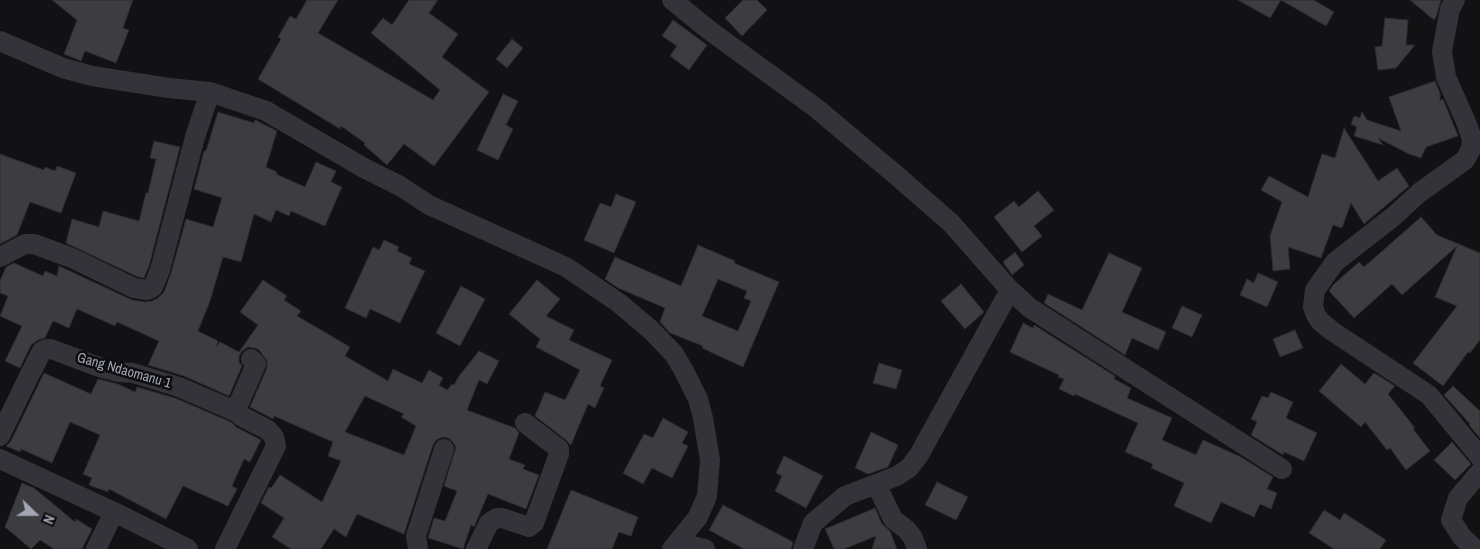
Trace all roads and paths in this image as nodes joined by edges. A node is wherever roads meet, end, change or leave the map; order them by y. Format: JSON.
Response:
{"nodes":[{"id":1,"x":672,"y":0,"type":"edge"},
{"id":2,"x":1455,"y":0,"type":"edge"},
{"id":3,"x":0,"y":41,"type":"edge"},
{"id":4,"x":210,"y":92,"type":"junction"},
{"id":5,"x":0,"y":257,"type":"edge"},
{"id":6,"x":1010,"y":290,"type":"junction"},
{"id":7,"x":251,"y":359,"type":"dead end"},
{"id":8,"x":237,"y":412,"type":"junction"},
{"id":9,"x":525,"y":423,"type":"dead end"},
{"id":10,"x":0,"y":436,"type":"edge"},
{"id":11,"x":444,"y":449,"type":"dead end"},
{"id":12,"x":1480,"y":457,"type":"edge"},
{"id":13,"x":0,"y":459,"type":"edge"},
{"id":14,"x":1282,"y":469,"type":"dead end"},
{"id":15,"x":1480,"y":472,"type":"edge"},
{"id":16,"x":876,"y":484,"type":"junction"},
{"id":17,"x":114,"y":512,"type":"junction"},
{"id":18,"x":675,"y":546,"type":"edge"},
{"id":19,"x":96,"y":549,"type":"edge"},
{"id":20,"x":188,"y":549,"type":"edge"},
{"id":21,"x":225,"y":549,"type":"edge"},
{"id":22,"x":418,"y":549,"type":"edge"},
{"id":23,"x":476,"y":549,"type":"edge"},
{"id":24,"x":705,"y":549,"type":"edge"},
{"id":25,"x":803,"y":549,"type":"edge"},
{"id":26,"x":917,"y":549,"type":"edge"},
{"id":27,"x":1475,"y":549,"type":"edge"}],
"edges":[{"from":1,"to":6,"type":"street"},
{"from":2,"to":12,"type":"street"},
{"from":3,"to":4,"type":"street"},
{"from":4,"to":5,"type":"street"},
{"from":4,"to":18,"type":"street"},
{"from":6,"to":14,"type":"street"},
{"from":6,"to":16,"type":"street"},
{"from":7,"to":8,"type":"street"},
{"from":8,"to":10,"type":"street","name":"Gang Ndaomanu 1"},
{"from":8,"to":21,"type":"street"},
{"from":9,"to":23,"type":"street"},
{"from":11,"to":22,"type":"street"},
{"from":13,"to":17,"type":"street"},
{"from":15,"to":27,"type":"street"},
{"from":16,"to":25,"type":"street"},
{"from":16,"to":26,"type":"street"},
{"from":17,"to":19,"type":"street"},
{"from":17,"to":20,"type":"street"},
{"from":18,"to":24,"type":"street"}]}
